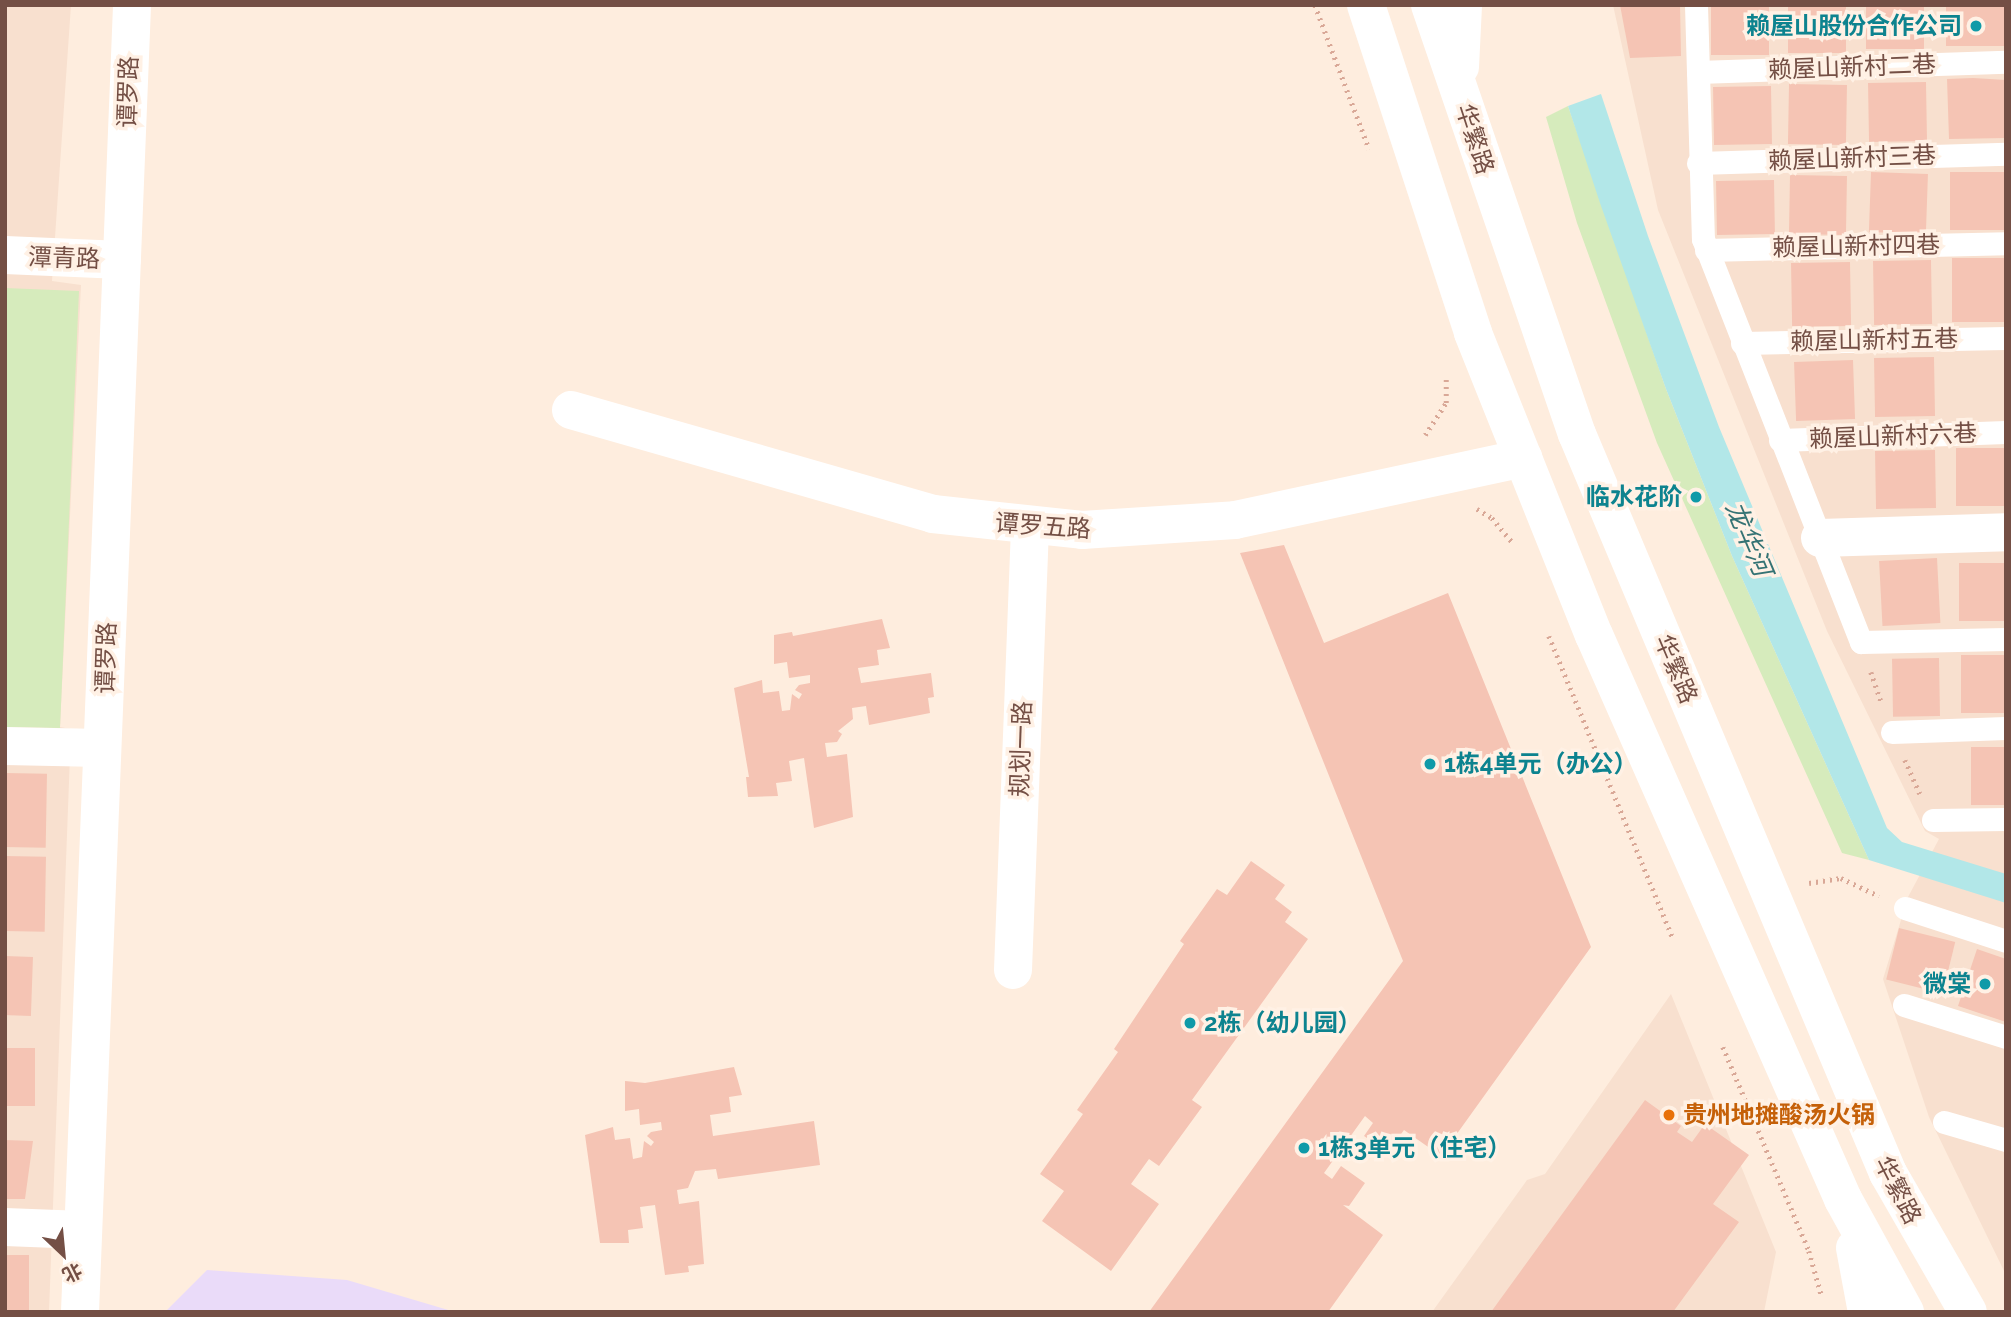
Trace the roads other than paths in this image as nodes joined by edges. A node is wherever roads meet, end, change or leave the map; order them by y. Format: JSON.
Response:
{"nodes":[{"id":1,"x":132,"y":5,"type":"edge"},
{"id":2,"x":1366,"y":5,"type":"edge"},
{"id":3,"x":1430,"y":5,"type":"edge"},
{"id":4,"x":1463,"y":5,"type":"edge"},
{"id":5,"x":1696,"y":5,"type":"edge"},
{"id":6,"x":2006,"y":62,"type":"edge"},
{"id":7,"x":1698,"y":72,"type":"junction"},
{"id":8,"x":1459,"y":88,"type":"junction"},
{"id":9,"x":1396,"y":95,"type":"junction"},
{"id":10,"x":2006,"y":154,"type":"edge"},
{"id":11,"x":1698,"y":163,"type":"junction"},
{"id":12,"x":2006,"y":243,"type":"edge"},
{"id":13,"x":1706,"y":250,"type":"junction"},
{"id":14,"x":5,"y":256,"type":"edge"},
{"id":15,"x":122,"y":260,"type":"junction"},
{"id":16,"x":2006,"y":338,"type":"edge"},
{"id":17,"x":1742,"y":343,"type":"junction"},
{"id":18,"x":571,"y":410,"type":"dead end"},
{"id":19,"x":2006,"y":432,"type":"edge"},
{"id":20,"x":1780,"y":440,"type":"junction"},
{"id":21,"x":1523,"y":458,"type":"junction"},
{"id":22,"x":1030,"y":527,"type":"junction"},
{"id":23,"x":2006,"y":532,"type":"edge"},
{"id":24,"x":1820,"y":538,"type":"junction"},
{"id":25,"x":2006,"y":639,"type":"edge"},
{"id":26,"x":2006,"y":728,"type":"edge"},
{"id":27,"x":1892,"y":732,"type":"dead end"},
{"id":28,"x":5,"y":746,"type":"edge"},
{"id":29,"x":102,"y":748,"type":"junction"},
{"id":30,"x":2006,"y":819,"type":"edge"},
{"id":31,"x":1933,"y":820,"type":"dead end"},
{"id":32,"x":1905,"y":908,"type":"road end"},
{"id":33,"x":2006,"y":941,"type":"edge"},
{"id":34,"x":1013,"y":971,"type":"dead end"},
{"id":35,"x":1904,"y":1005,"type":"dead end"},
{"id":36,"x":2006,"y":1037,"type":"edge"},
{"id":37,"x":1944,"y":1122,"type":"dead end"},
{"id":38,"x":2006,"y":1140,"type":"edge"},
{"id":39,"x":1843,"y":1199,"type":"junction"},
{"id":40,"x":5,"y":1227,"type":"edge"},
{"id":41,"x":83,"y":1230,"type":"junction"},
{"id":42,"x":80,"y":1312,"type":"edge"},
{"id":43,"x":1867,"y":1312,"type":"edge"},
{"id":44,"x":1905,"y":1312,"type":"edge"},
{"id":45,"x":1969,"y":1312,"type":"edge"}],
"edges":[{"from":1,"to":15,"type":"street","name":"谭罗路"},
{"from":2,"to":9,"type":"street"},
{"from":3,"to":8,"type":"street","name":"华繁路"},
{"from":4,"to":8,"type":"street"},
{"from":5,"to":7,"type":"lane"},
{"from":6,"to":7,"type":"lane","name":"赖屋山新村二巷"},
{"from":7,"to":11,"type":"lane"},
{"from":8,"to":9,"type":"street"},
{"from":8,"to":45,"type":"street","name":"华繁路"},
{"from":9,"to":21,"type":"street"},
{"from":10,"to":11,"type":"lane","name":"赖屋山新村三巷"},
{"from":11,"to":13,"type":"lane"},
{"from":12,"to":13,"type":"lane","name":"赖屋山新村四巷"},
{"from":13,"to":17,"type":"lane"},
{"from":14,"to":15,"type":"street","name":"潭青路"},
{"from":15,"to":29,"type":"street","name":"谭罗路"},
{"from":16,"to":17,"type":"lane","name":"赖屋山新村五巷"},
{"from":17,"to":20,"type":"lane"},
{"from":18,"to":22,"type":"street","name":"谭罗五路"},
{"from":19,"to":20,"type":"lane","name":"赖屋山新村六巷"},
{"from":20,"to":24,"type":"lane"},
{"from":21,"to":22,"type":"street","name":"谭罗五路"},
{"from":21,"to":39,"type":"street"},
{"from":22,"to":34,"type":"street","name":"规划一路"},
{"from":23,"to":24,"type":"street"},
{"from":24,"to":25,"type":"lane"},
{"from":26,"to":27,"type":"lane"},
{"from":28,"to":29,"type":"street"},
{"from":29,"to":41,"type":"street","name":"谭罗路"},
{"from":30,"to":31,"type":"lane"},
{"from":32,"to":33,"type":"lane"},
{"from":35,"to":36,"type":"lane"},
{"from":37,"to":38,"type":"lane"},
{"from":39,"to":43,"type":"street"},
{"from":39,"to":44,"type":"street"},
{"from":40,"to":41,"type":"street"},
{"from":41,"to":42,"type":"street","name":"谭罗路"}]}
